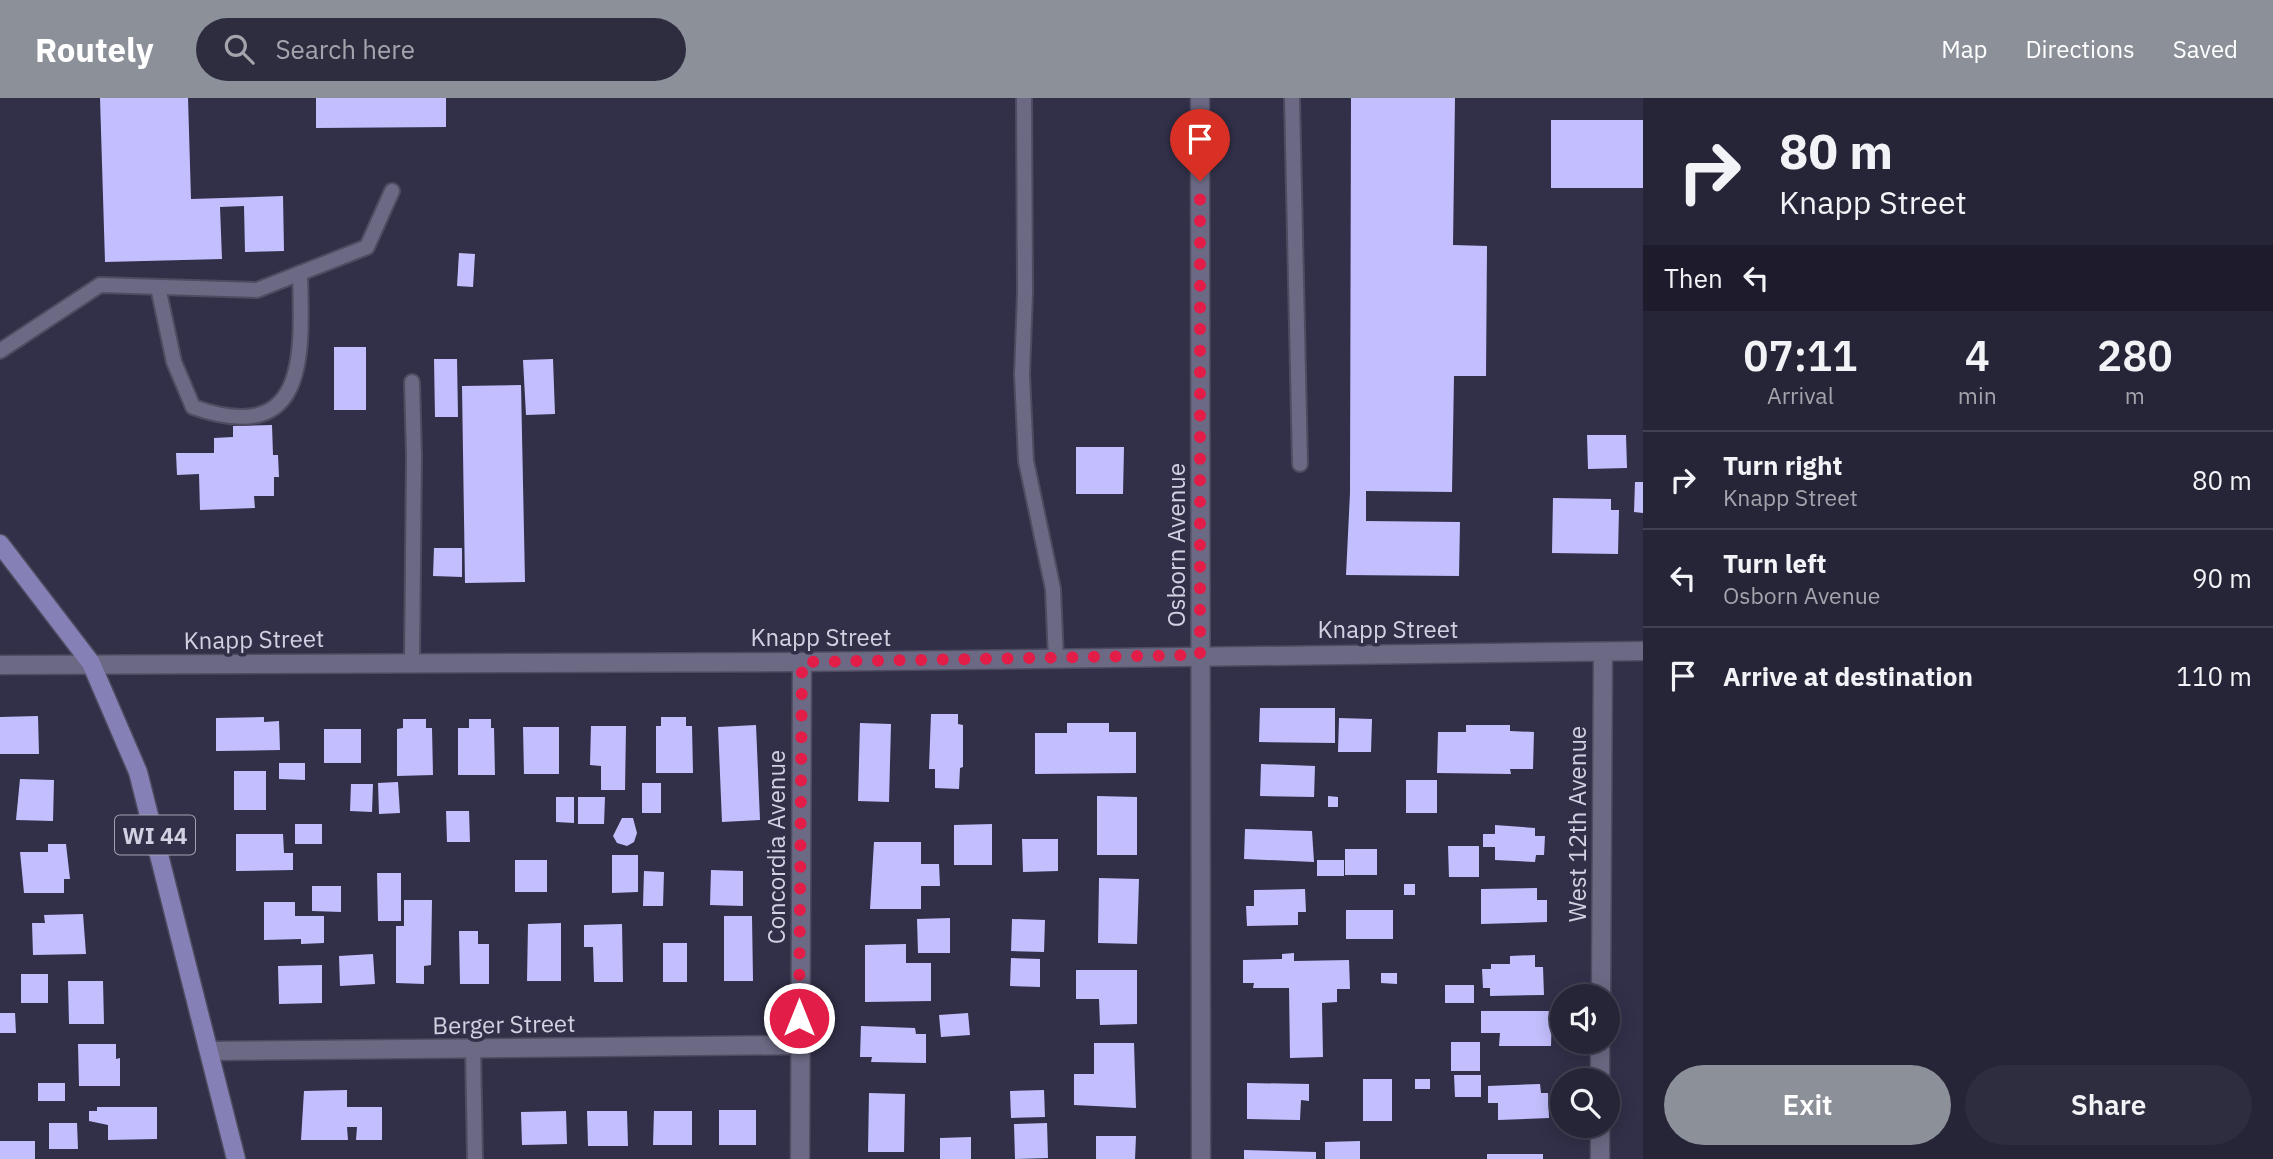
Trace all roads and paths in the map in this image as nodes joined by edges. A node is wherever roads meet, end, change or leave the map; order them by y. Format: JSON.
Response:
{"nodes":[{"id":1,"x":1024,"y":98,"type":"edge"},
{"id":2,"x":1200,"y":98,"type":"edge"},
{"id":3,"x":1292,"y":98,"type":"edge"},
{"id":4,"x":391,"y":191,"type":"dead end"},
{"id":5,"x":300,"y":273,"type":"junction"},
{"id":6,"x":158,"y":287,"type":"junction"},
{"id":7,"x":0,"y":351,"type":"edge"},
{"id":8,"x":412,"y":383,"type":"dead end"},
{"id":9,"x":1300,"y":464,"type":"dead end"},
{"id":10,"x":0,"y":544,"type":"edge"},
{"id":11,"x":1643,"y":651,"type":"edge"},
{"id":12,"x":1603,"y":652,"type":"junction"},
{"id":13,"x":1200,"y":655,"type":"junction"},
{"id":14,"x":1056,"y":659,"type":"junction"},
{"id":15,"x":802,"y":662,"type":"junction"},
{"id":16,"x":91,"y":663,"type":"junction"},
{"id":17,"x":412,"y":663,"type":"junction"},
{"id":18,"x":0,"y":665,"type":"edge"},
{"id":19,"x":1601,"y":984,"type":"edge"},
{"id":20,"x":799,"y":1045,"type":"junction"},
{"id":21,"x":473,"y":1048,"type":"junction"},
{"id":22,"x":209,"y":1051,"type":"junction"},
{"id":23,"x":1600,"y":1138,"type":"edge"},
{"id":24,"x":236,"y":1159,"type":"edge"},
{"id":25,"x":475,"y":1159,"type":"edge"},
{"id":26,"x":800,"y":1159,"type":"edge"},
{"id":27,"x":1200,"y":1159,"type":"edge"},
{"id":28,"x":1600,"y":1159,"type":"edge"}],
"edges":[{"from":1,"to":14,"type":"lane"},
{"from":2,"to":13,"type":"street","name":"Osborn Avenue"},
{"from":3,"to":9,"type":"lane"},
{"from":4,"to":5,"type":"lane"},
{"from":5,"to":6,"type":"lane"},
{"from":5,"to":6,"type":"lane"},
{"from":6,"to":7,"type":"lane"},
{"from":8,"to":17,"type":"lane"},
{"from":10,"to":16,"type":"main road","number":"WI 44"},
{"from":11,"to":12,"type":"street","name":"Knapp Street"},
{"from":12,"to":13,"type":"street","name":"Knapp Street"},
{"from":12,"to":19,"type":"street","name":"West 12th Avenue"},
{"from":13,"to":14,"type":"street","name":"Knapp Street"},
{"from":13,"to":27,"type":"street","name":"Osborn Avenue"},
{"from":14,"to":15,"type":"street","name":"Knapp Street"},
{"from":15,"to":17,"type":"street","name":"Knapp Street"},
{"from":15,"to":20,"type":"street","name":"Concordia Avenue"},
{"from":16,"to":17,"type":"street","name":"Knapp Street"},
{"from":16,"to":18,"type":"street","name":"Knapp Street"},
{"from":16,"to":22,"type":"main road","number":"WI 44"},
{"from":20,"to":21,"type":"street","name":"Berger Street"},
{"from":20,"to":26,"type":"street","name":"Concordia Avenue"},
{"from":21,"to":22,"type":"street","name":"Berger Street"},
{"from":21,"to":25,"type":"lane"},
{"from":22,"to":24,"type":"main road","number":"WI 44"},
{"from":23,"to":28,"type":"street"}]}
